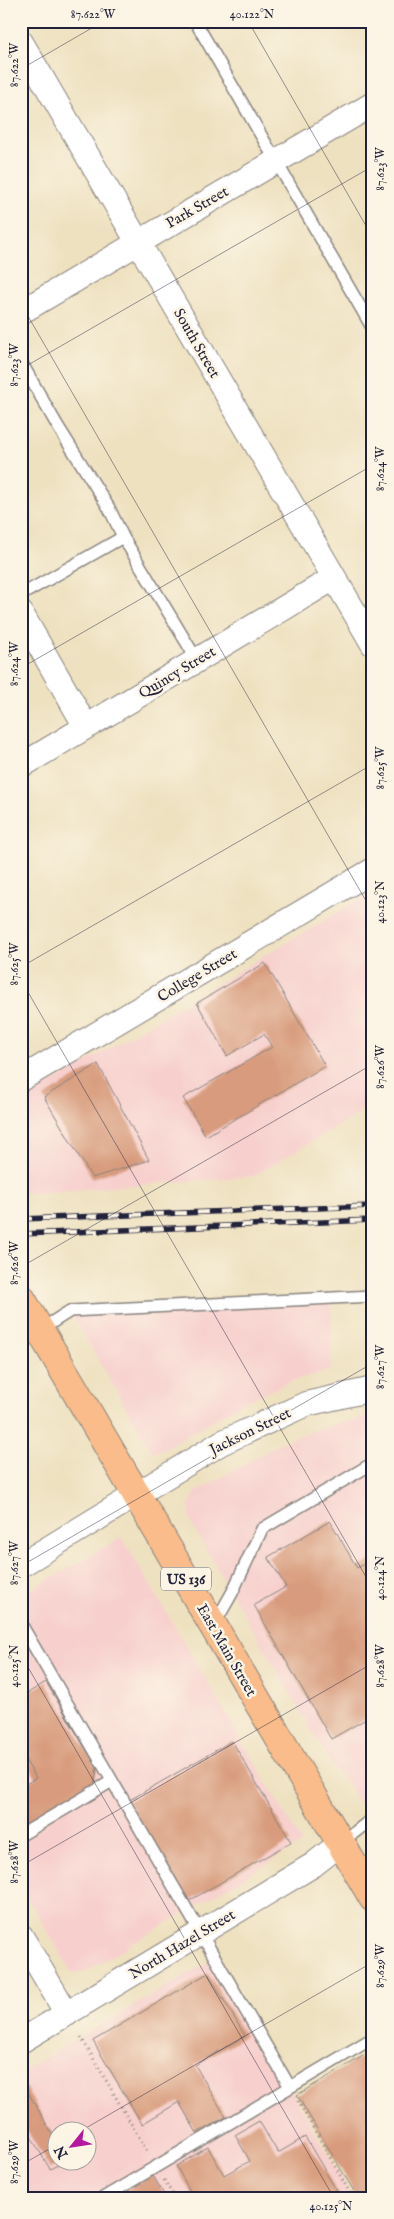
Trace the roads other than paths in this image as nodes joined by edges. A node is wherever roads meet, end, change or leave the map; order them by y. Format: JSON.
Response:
{"nodes":[{"id":1,"x":195,"y":21,"type":"edge"},
{"id":2,"x":21,"y":42,"type":"edge"},
{"id":3,"x":373,"y":104,"type":"edge"},
{"id":4,"x":277,"y":161,"type":"junction"},
{"id":5,"x":138,"y":241,"type":"junction"},
{"id":6,"x":21,"y":312,"type":"edge"},
{"id":7,"x":373,"y":329,"type":"edge"},
{"id":8,"x":21,"y":362,"type":"edge"},
{"id":9,"x":123,"y":537,"type":"junction"},
{"id":10,"x":334,"y":578,"type":"junction"},
{"id":11,"x":21,"y":595,"type":"edge"},
{"id":12,"x":21,"y":613,"type":"edge"},
{"id":13,"x":373,"y":644,"type":"edge"},
{"id":14,"x":197,"y":660,"type":"junction"},
{"id":15,"x":86,"y":727,"type":"junction"},
{"id":16,"x":21,"y":766,"type":"edge"},
{"id":17,"x":373,"y":870,"type":"edge"},
{"id":18,"x":21,"y":1080,"type":"edge"},
{"id":19,"x":373,"y":1296,"type":"edge"},
{"id":20,"x":21,"y":1298,"type":"edge"},
{"id":21,"x":40,"y":1330,"type":"junction"},
{"id":22,"x":373,"y":1389,"type":"edge"},
{"id":23,"x":373,"y":1466,"type":"edge"},
{"id":24,"x":136,"y":1496,"type":"junction"},
{"id":25,"x":21,"y":1564,"type":"edge"},
{"id":26,"x":21,"y":1624,"type":"edge"},
{"id":27,"x":214,"y":1627,"type":"junction"},
{"id":28,"x":112,"y":1781,"type":"junction"},
{"id":29,"x":373,"y":1818,"type":"edge"},
{"id":30,"x":21,"y":1835,"type":"edge"},
{"id":31,"x":340,"y":1843,"type":"junction"},
{"id":32,"x":373,"y":1898,"type":"edge"},
{"id":33,"x":200,"y":1933,"type":"junction"},
{"id":34,"x":21,"y":1936,"type":"edge"},
{"id":35,"x":67,"y":2014,"type":"junction"},
{"id":36,"x":373,"y":2038,"type":"edge"},
{"id":37,"x":21,"y":2041,"type":"edge"},
{"id":38,"x":290,"y":2087,"type":"junction"},
{"id":39,"x":103,"y":2198,"type":"edge"}],
"edges":[{"from":1,"to":4,"type":"lane"},
{"from":2,"to":5,"type":"street","name":"South Street"},
{"from":3,"to":4,"type":"street","name":"Park Street"},
{"from":4,"to":5,"type":"street","name":"Park Street"},
{"from":4,"to":7,"type":"lane"},
{"from":5,"to":6,"type":"street","name":"Park Street"},
{"from":5,"to":10,"type":"street","name":"South Street"},
{"from":8,"to":9,"type":"lane"},
{"from":9,"to":11,"type":"lane"},
{"from":9,"to":14,"type":"lane"},
{"from":10,"to":13,"type":"street","name":"South Street"},
{"from":10,"to":14,"type":"street","name":"Quincy Street"},
{"from":12,"to":15,"type":"street"},
{"from":14,"to":15,"type":"street","name":"Quincy Street"},
{"from":15,"to":16,"type":"street","name":"Quincy Street"},
{"from":17,"to":18,"type":"street","name":"College Street"},
{"from":19,"to":21,"type":"lane"},
{"from":20,"to":21,"type":"main road","name":"East Main Street","number":"US 136"},
{"from":21,"to":24,"type":"main road","name":"East Main Street","number":"US 136"},
{"from":22,"to":24,"type":"street","name":"Jackson Street"},
{"from":23,"to":27,"type":"lane"},
{"from":24,"to":25,"type":"street","name":"Jackson Street"},
{"from":24,"to":27,"type":"main road","name":"East Main Street","number":"US 136"},
{"from":26,"to":28,"type":"lane"},
{"from":27,"to":31,"type":"main road","name":"East Main Street","number":"US 136"},
{"from":28,"to":30,"type":"lane"},
{"from":28,"to":33,"type":"lane"},
{"from":29,"to":31,"type":"lane"},
{"from":31,"to":32,"type":"main road","name":"East Main Street","number":"US 136"},
{"from":31,"to":33,"type":"street","name":"North Hazel Street"},
{"from":33,"to":35,"type":"street","name":"North Hazel Street"},
{"from":33,"to":38,"type":"lane"},
{"from":34,"to":35,"type":"street"},
{"from":35,"to":37,"type":"street","name":"North Hazel Street"},
{"from":36,"to":38,"type":"lane"},
{"from":38,"to":39,"type":"lane"}]}
